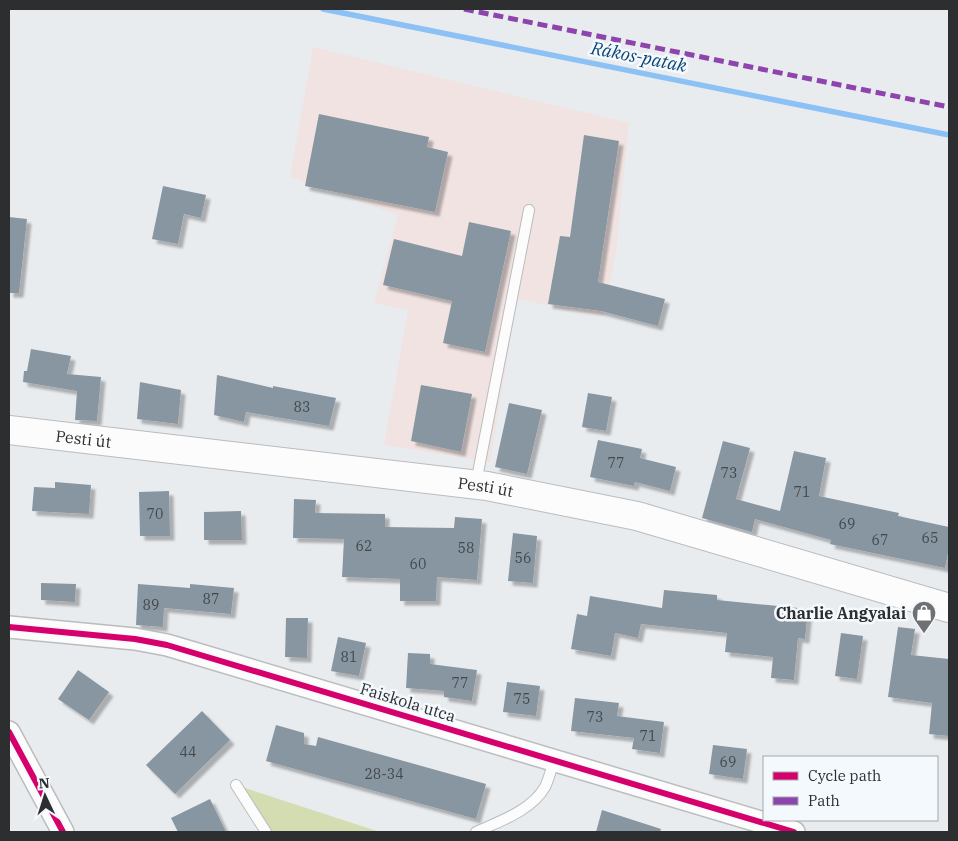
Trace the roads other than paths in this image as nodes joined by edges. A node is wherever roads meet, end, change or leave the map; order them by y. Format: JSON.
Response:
{"nodes":[{"id":1,"x":529,"y":210,"type":"dead end"},
{"id":2,"x":9,"y":430,"type":"edge"},
{"id":3,"x":476,"y":484,"type":"junction"},
{"id":4,"x":949,"y":608,"type":"edge"},
{"id":5,"x":9,"y":627,"type":"edge"},
{"id":6,"x":9,"y":732,"type":"edge"},
{"id":7,"x":554,"y":761,"type":"junction"},
{"id":8,"x":236,"y":785,"type":"dead end"},
{"id":9,"x":759,"y":828,"type":"edge"},
{"id":10,"x":63,"y":832,"type":"edge"},
{"id":11,"x":266,"y":832,"type":"edge"},
{"id":12,"x":476,"y":832,"type":"edge"},
{"id":13,"x":794,"y":832,"type":"edge"}],
"edges":[{"from":1,"to":3,"type":"lane"},
{"from":2,"to":3,"type":"main road","name":"Pesti út"},
{"from":3,"to":4,"type":"main road","name":"Pesti út"},
{"from":5,"to":7,"type":"street","name":"Faiskola utca"},
{"from":6,"to":10,"type":"street"},
{"from":7,"to":9,"type":"street","name":"Faiskola utca"},
{"from":7,"to":12,"type":"lane"},
{"from":8,"to":11,"type":"lane"},
{"from":9,"to":13,"type":"street","name":"Faiskola utca"}]}
